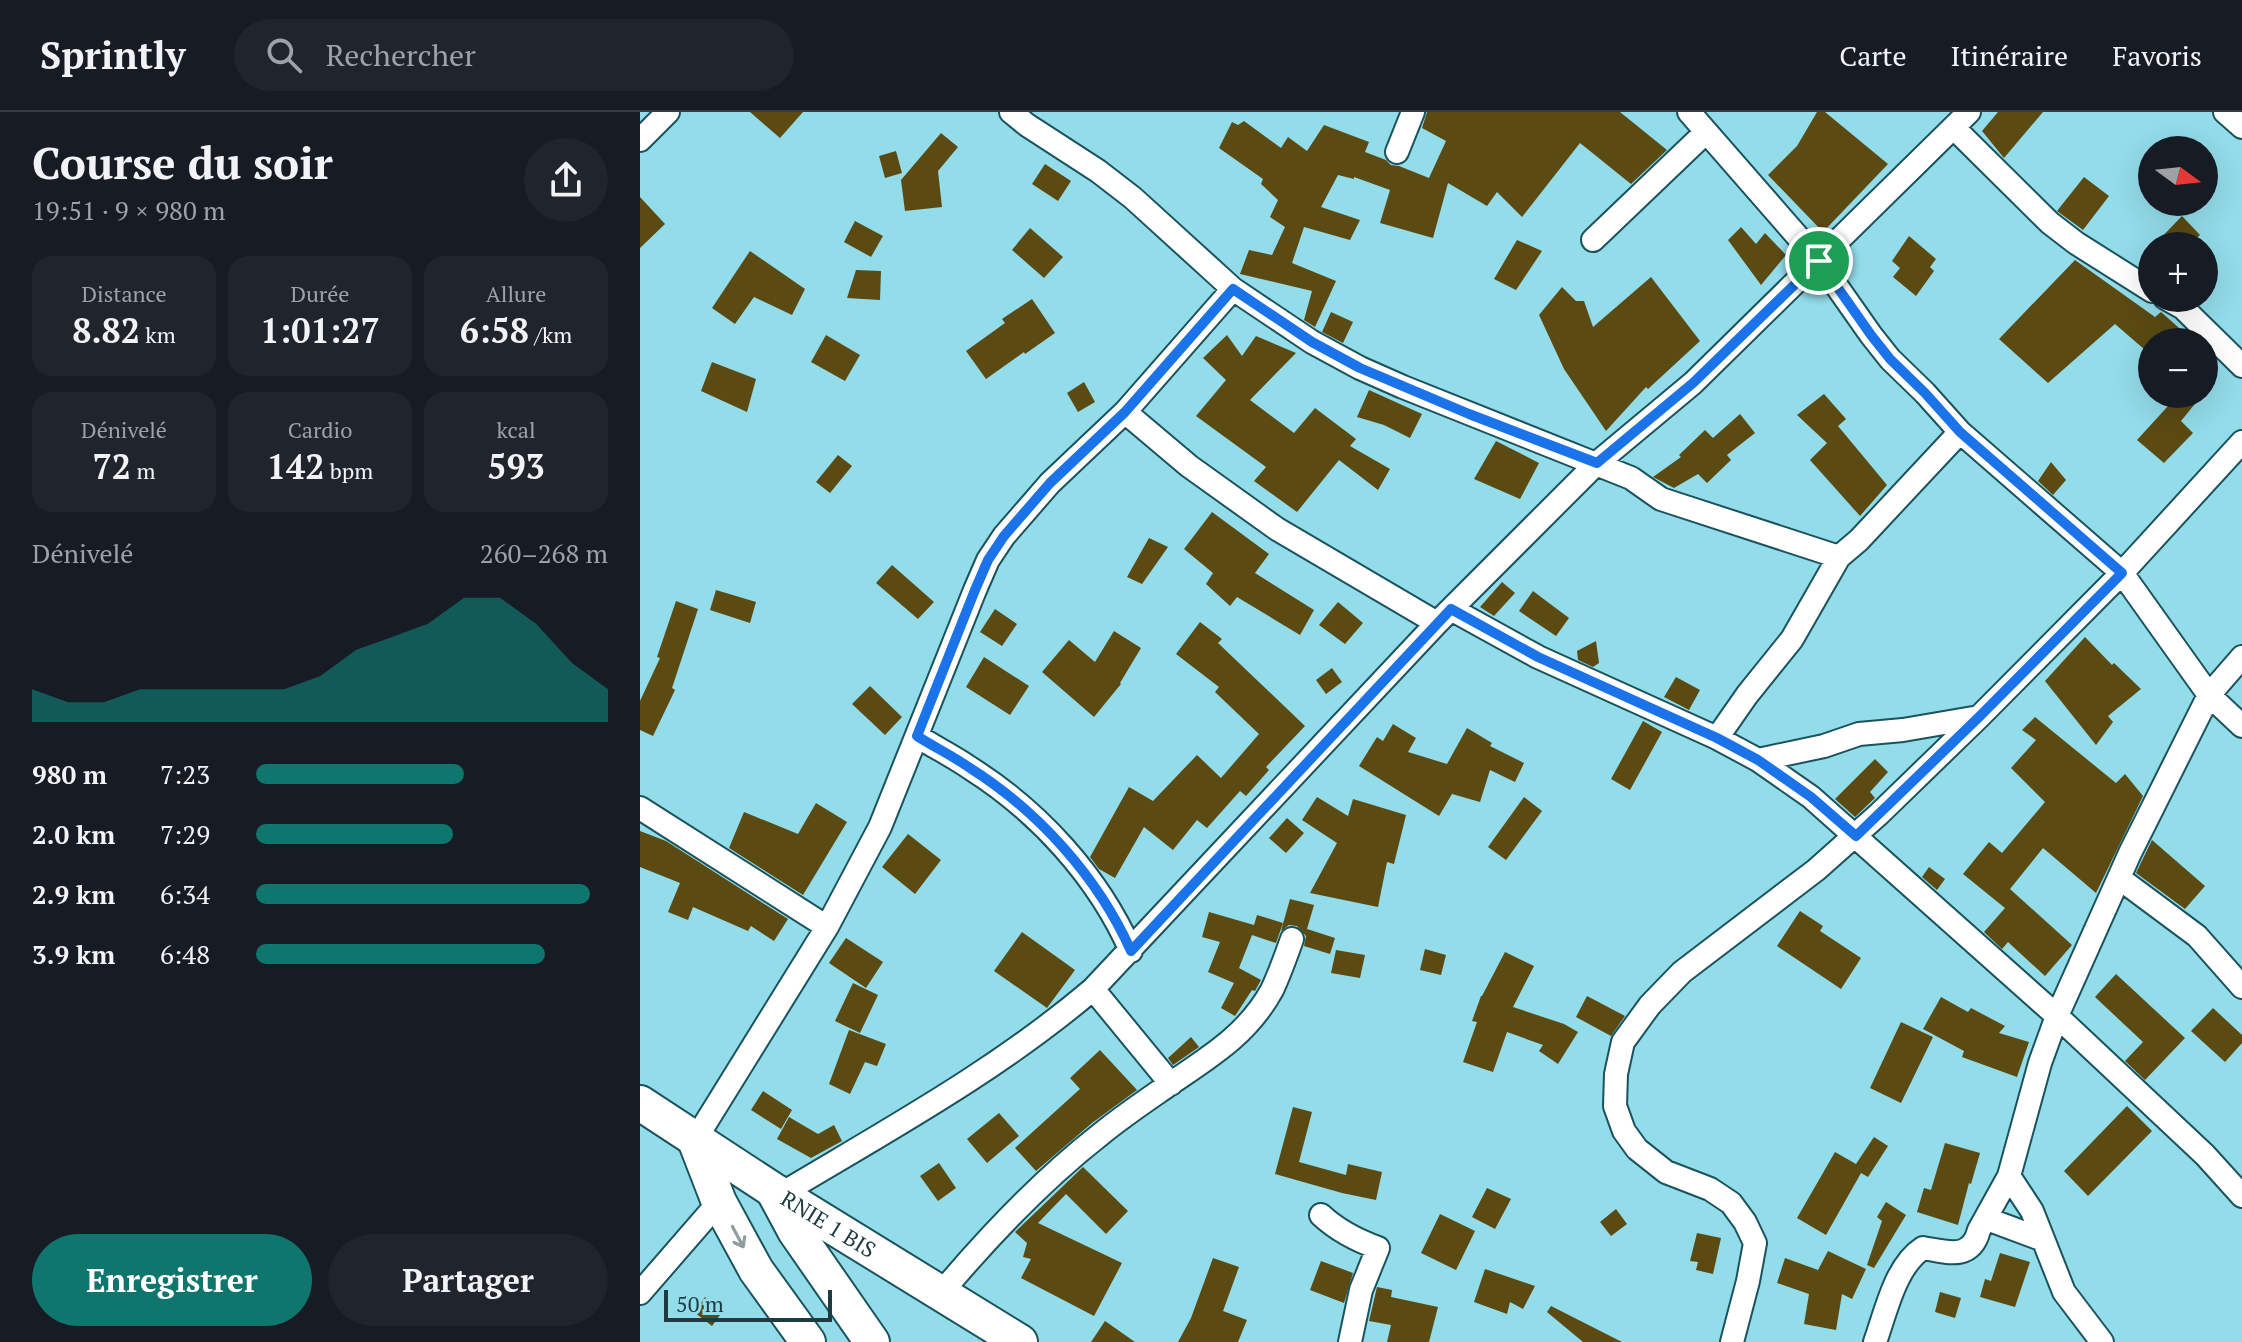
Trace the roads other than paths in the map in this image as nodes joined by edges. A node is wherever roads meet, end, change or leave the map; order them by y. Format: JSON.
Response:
{"nodes":[{"id":1,"x":668,"y":112,"type":"edge"},
{"id":2,"x":1413,"y":112,"type":"edge"},
{"id":3,"x":1689,"y":112,"type":"edge"},
{"id":4,"x":2225,"y":112,"type":"edge"},
{"id":5,"x":1025,"y":116,"type":"edge"},
{"id":6,"x":1962,"y":120,"type":"edge"},
{"id":7,"x":2242,"y":127,"type":"edge"},
{"id":8,"x":1705,"y":133,"type":"junction"},
{"id":9,"x":640,"y":140,"type":"edge"},
{"id":10,"x":1397,"y":152,"type":"dead end"},
{"id":11,"x":1593,"y":240,"type":"dead end"},
{"id":12,"x":1819,"y":261,"type":"junction"},
{"id":13,"x":2138,"y":282,"type":"edge"},
{"id":14,"x":1233,"y":289,"type":"junction"},
{"id":15,"x":2187,"y":312,"type":"edge"},
{"id":16,"x":2242,"y":366,"type":"edge"},
{"id":17,"x":1125,"y":412,"type":"junction"},
{"id":18,"x":1960,"y":432,"type":"junction"},
{"id":19,"x":2242,"y":442,"type":"edge"},
{"id":20,"x":1597,"y":463,"type":"junction"},
{"id":21,"x":1839,"y":557,"type":"junction"},
{"id":22,"x":2122,"y":573,"type":"junction"},
{"id":23,"x":1444,"y":616,"type":"junction"},
{"id":24,"x":2242,"y":657,"type":"edge"},
{"id":25,"x":2209,"y":695,"type":"junction"},
{"id":26,"x":1979,"y":717,"type":"junction"},
{"id":27,"x":2242,"y":726,"type":"edge"},
{"id":28,"x":917,"y":736,"type":"junction"},
{"id":29,"x":1717,"y":738,"type":"junction"},
{"id":30,"x":1758,"y":760,"type":"junction"},
{"id":31,"x":640,"y":808,"type":"edge"},
{"id":32,"x":1856,"y":836,"type":"junction"},
{"id":33,"x":2119,"y":878,"type":"junction"},
{"id":34,"x":827,"y":927,"type":"junction"},
{"id":35,"x":1292,"y":939,"type":"dead end"},
{"id":36,"x":1131,"y":951,"type":"junction"},
{"id":37,"x":2242,"y":987,"type":"edge"},
{"id":38,"x":1093,"y":989,"type":"junction"},
{"id":39,"x":2057,"y":1016,"type":"junction"},
{"id":40,"x":1171,"y":1084,"type":"junction"},
{"id":41,"x":640,"y":1103,"type":"edge"},
{"id":42,"x":695,"y":1140,"type":"junction"},
{"id":43,"x":2009,"y":1176,"type":"junction"},
{"id":44,"x":777,"y":1192,"type":"junction"},
{"id":45,"x":2242,"y":1196,"type":"edge"},
{"id":46,"x":719,"y":1202,"type":"junction"},
{"id":47,"x":1321,"y":1215,"type":"dead end"},
{"id":48,"x":1987,"y":1219,"type":"junction"},
{"id":49,"x":2041,"y":1239,"type":"junction"},
{"id":50,"x":640,"y":1293,"type":"edge"},
{"id":51,"x":941,"y":1293,"type":"junction"},
{"id":52,"x":808,"y":1342,"type":"edge"},
{"id":53,"x":872,"y":1342,"type":"edge"},
{"id":54,"x":1020,"y":1342,"type":"edge"},
{"id":55,"x":1350,"y":1342,"type":"edge"},
{"id":56,"x":1732,"y":1342,"type":"edge"},
{"id":57,"x":1875,"y":1342,"type":"edge"},
{"id":58,"x":2102,"y":1342,"type":"edge"}],
"edges":[{"from":1,"to":9,"type":"street"},
{"from":2,"to":10,"type":"street"},
{"from":3,"to":8,"type":"street"},
{"from":4,"to":7,"type":"street"},
{"from":5,"to":14,"type":"street"},
{"from":6,"to":12,"type":"street"},
{"from":6,"to":13,"type":"street"},
{"from":8,"to":11,"type":"street"},
{"from":8,"to":12,"type":"street"},
{"from":12,"to":18,"type":"street"},
{"from":12,"to":20,"type":"street"},
{"from":14,"to":17,"type":"street"},
{"from":14,"to":20,"type":"street"},
{"from":15,"to":16,"type":"street"},
{"from":17,"to":23,"type":"street"},
{"from":17,"to":28,"type":"street"},
{"from":18,"to":21,"type":"street"},
{"from":18,"to":22,"type":"street"},
{"from":19,"to":22,"type":"street"},
{"from":20,"to":21,"type":"street"},
{"from":20,"to":23,"type":"street"},
{"from":21,"to":29,"type":"street"},
{"from":22,"to":25,"type":"street"},
{"from":22,"to":26,"type":"street"},
{"from":23,"to":29,"type":"street"},
{"from":23,"to":36,"type":"street"},
{"from":24,"to":25,"type":"street"},
{"from":25,"to":27,"type":"street"},
{"from":25,"to":33,"type":"street"},
{"from":26,"to":30,"type":"street"},
{"from":26,"to":32,"type":"street"},
{"from":28,"to":34,"type":"street"},
{"from":28,"to":36,"type":"street"},
{"from":29,"to":30,"type":"street"},
{"from":30,"to":32,"type":"street"},
{"from":31,"to":34,"type":"street"},
{"from":32,"to":39,"type":"street"},
{"from":32,"to":56,"type":"street"},
{"from":33,"to":37,"type":"street"},
{"from":33,"to":39,"type":"street"},
{"from":34,"to":42,"type":"street"},
{"from":35,"to":40,"type":"street"},
{"from":36,"to":38,"type":"street"},
{"from":38,"to":40,"type":"street"},
{"from":38,"to":44,"type":"street"},
{"from":39,"to":43,"type":"street"},
{"from":39,"to":45,"type":"street"},
{"from":40,"to":51,"type":"street"},
{"from":41,"to":42,"type":"main road","name":"RNIE 1 BIS"},
{"from":42,"to":44,"type":"main road","name":"RNIE 1 BIS"},
{"from":42,"to":46,"type":"main road"},
{"from":43,"to":48,"type":"street"},
{"from":43,"to":49,"type":"street"},
{"from":44,"to":51,"type":"main road","name":"RNIE 1 BIS"},
{"from":44,"to":53,"type":"main road"},
{"from":46,"to":50,"type":"street"},
{"from":46,"to":52,"type":"main road","one_way":true},
{"from":47,"to":55,"type":"street"},
{"from":48,"to":49,"type":"street"},
{"from":48,"to":57,"type":"street"},
{"from":49,"to":58,"type":"street"},
{"from":51,"to":54,"type":"main road","name":"RNIE 1 BIS"}]}
